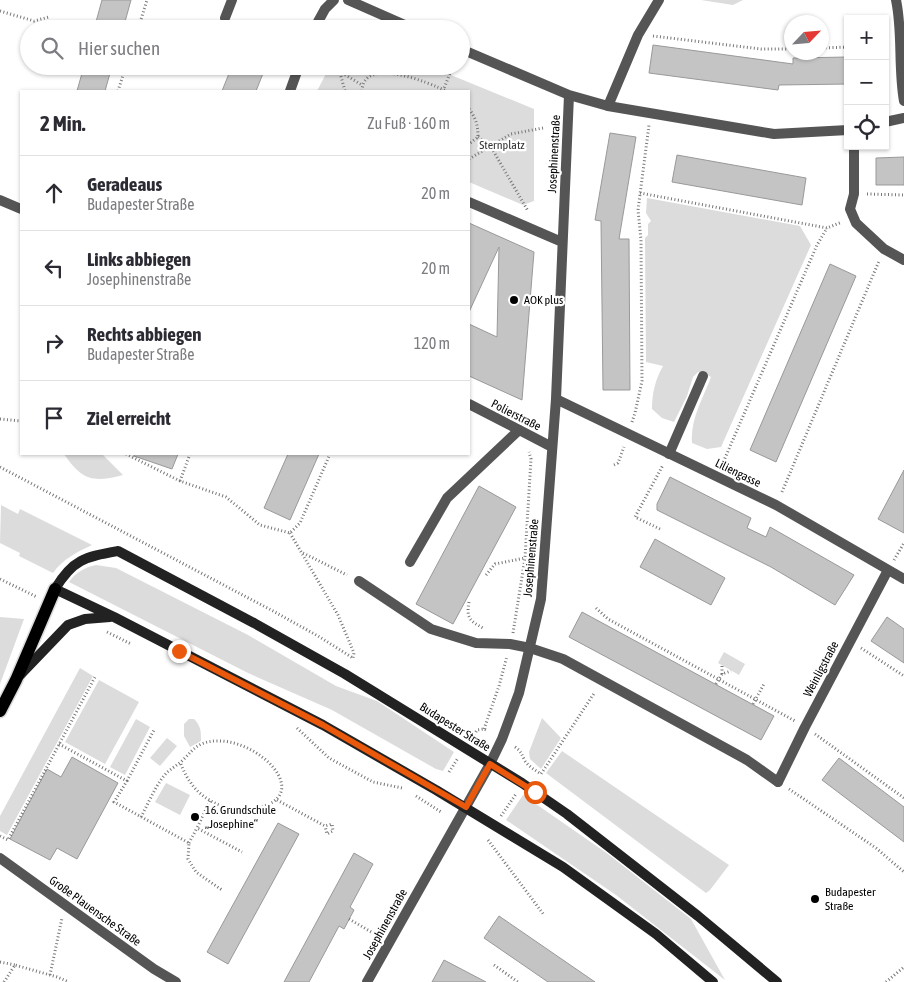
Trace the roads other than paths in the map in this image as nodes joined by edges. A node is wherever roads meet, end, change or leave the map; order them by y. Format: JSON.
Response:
{"nodes":[{"id":1,"x":232,"y":0,"type":"edge"},
{"id":2,"x":334,"y":0,"type":"edge"},
{"id":3,"x":348,"y":0,"type":"edge"},
{"id":4,"x":659,"y":0,"type":"edge"},
{"id":5,"x":896,"y":0,"type":"edge"},
{"id":6,"x":225,"y":18,"type":"dead end"},
{"id":7,"x":319,"y":20,"type":"edge"},
{"id":8,"x":394,"y":20,"type":"edge"},
{"id":9,"x":470,"y":53,"type":"edge"},
{"id":10,"x":296,"y":75,"type":"edge"},
{"id":11,"x":290,"y":90,"type":"edge"},
{"id":12,"x":569,"y":95,"type":"junction"},
{"id":13,"x":904,"y":101,"type":"edge"},
{"id":14,"x":608,"y":106,"type":"junction"},
{"id":15,"x":904,"y":118,"type":"edge"},
{"id":16,"x":889,"y":121,"type":"edge"},
{"id":17,"x":844,"y":130,"type":"edge"},
{"id":18,"x":854,"y":150,"type":"edge"},
{"id":19,"x":0,"y":200,"type":"edge"},
{"id":20,"x":470,"y":202,"type":"edge"},
{"id":21,"x":20,"y":209,"type":"edge"},
{"id":22,"x":562,"y":242,"type":"junction"},
{"id":23,"x":904,"y":260,"type":"edge"},
{"id":24,"x":704,"y":376,"type":"dead end"},
{"id":25,"x":556,"y":399,"type":"junction"},
{"id":26,"x":470,"y":405,"type":"edge"},
{"id":27,"x":518,"y":430,"type":"junction"},
{"id":28,"x":552,"y":448,"type":"junction"},
{"id":29,"x":669,"y":454,"type":"junction"},
{"id":30,"x":410,"y":562,"type":"dead end"},
{"id":31,"x":888,"y":570,"type":"junction"},
{"id":32,"x":904,"y":579,"type":"edge"},
{"id":33,"x":359,"y":581,"type":"road end"},
{"id":34,"x":56,"y":589,"type":"junction"},
{"id":35,"x":114,"y":617,"type":"junction"},
{"id":36,"x":530,"y":648,"type":"junction"},
{"id":37,"x":16,"y":680,"type":"junction"},
{"id":38,"x":0,"y":710,"type":"edge"},
{"id":39,"x":490,"y":764,"type":"junction"},
{"id":40,"x":466,"y":807,"type":"junction"},
{"id":41,"x":0,"y":858,"type":"edge"},
{"id":42,"x":176,"y":982,"type":"edge"},
{"id":43,"x":368,"y":982,"type":"edge"},
{"id":44,"x":714,"y":982,"type":"edge"},
{"id":45,"x":777,"y":982,"type":"edge"}],
"edges":[{"from":1,"to":6,"type":"street"},
{"from":2,"to":7,"type":"street"},
{"from":3,"to":8,"type":"street"},
{"from":4,"to":14,"type":"street"},
{"from":5,"to":13,"type":"street"},
{"from":9,"to":12,"type":"street"},
{"from":10,"to":11,"type":"street"},
{"from":12,"to":14,"type":"street"},
{"from":12,"to":22,"type":"street","name":"Josephinenstraße"},
{"from":14,"to":17,"type":"street"},
{"from":15,"to":16,"type":"street"},
{"from":18,"to":23,"type":"street"},
{"from":19,"to":21,"type":"street"},
{"from":20,"to":22,"type":"street"},
{"from":22,"to":25,"type":"street","name":"Josephinenstraße"},
{"from":24,"to":29,"type":"street"},
{"from":25,"to":28,"type":"street","name":"Josephinenstraße"},
{"from":25,"to":29,"type":"street","name":"Liliengasse"},
{"from":26,"to":27,"type":"street","name":"Polierstraße"},
{"from":27,"to":28,"type":"street","name":"Polierstraße"},
{"from":27,"to":30,"type":"street"},
{"from":28,"to":36,"type":"street","name":"Josephinenstraße"},
{"from":29,"to":31,"type":"street","name":"Liliengasse"},
{"from":31,"to":32,"type":"street","name":"Liliengasse"},
{"from":31,"to":36,"type":"street","name":"Weinligstraße"},
{"from":33,"to":36,"type":"street"},
{"from":34,"to":35,"type":"main road"},
{"from":34,"to":37,"type":"main road"},
{"from":34,"to":39,"type":"main road","name":"Budapester Straße"},
{"from":35,"to":37,"type":"main road"},
{"from":35,"to":40,"type":"main road"},
{"from":36,"to":39,"type":"street","name":"Josephinenstraße"},
{"from":37,"to":38,"type":"main road"},
{"from":39,"to":40,"type":"street","name":"Josephinenstraße"},
{"from":39,"to":45,"type":"main road","name":"Budapester Straße"},
{"from":40,"to":43,"type":"street","name":"Josephinenstraße"},
{"from":40,"to":44,"type":"main road"},
{"from":41,"to":42,"type":"street","name":"Große Plauensche Straße"}]}
